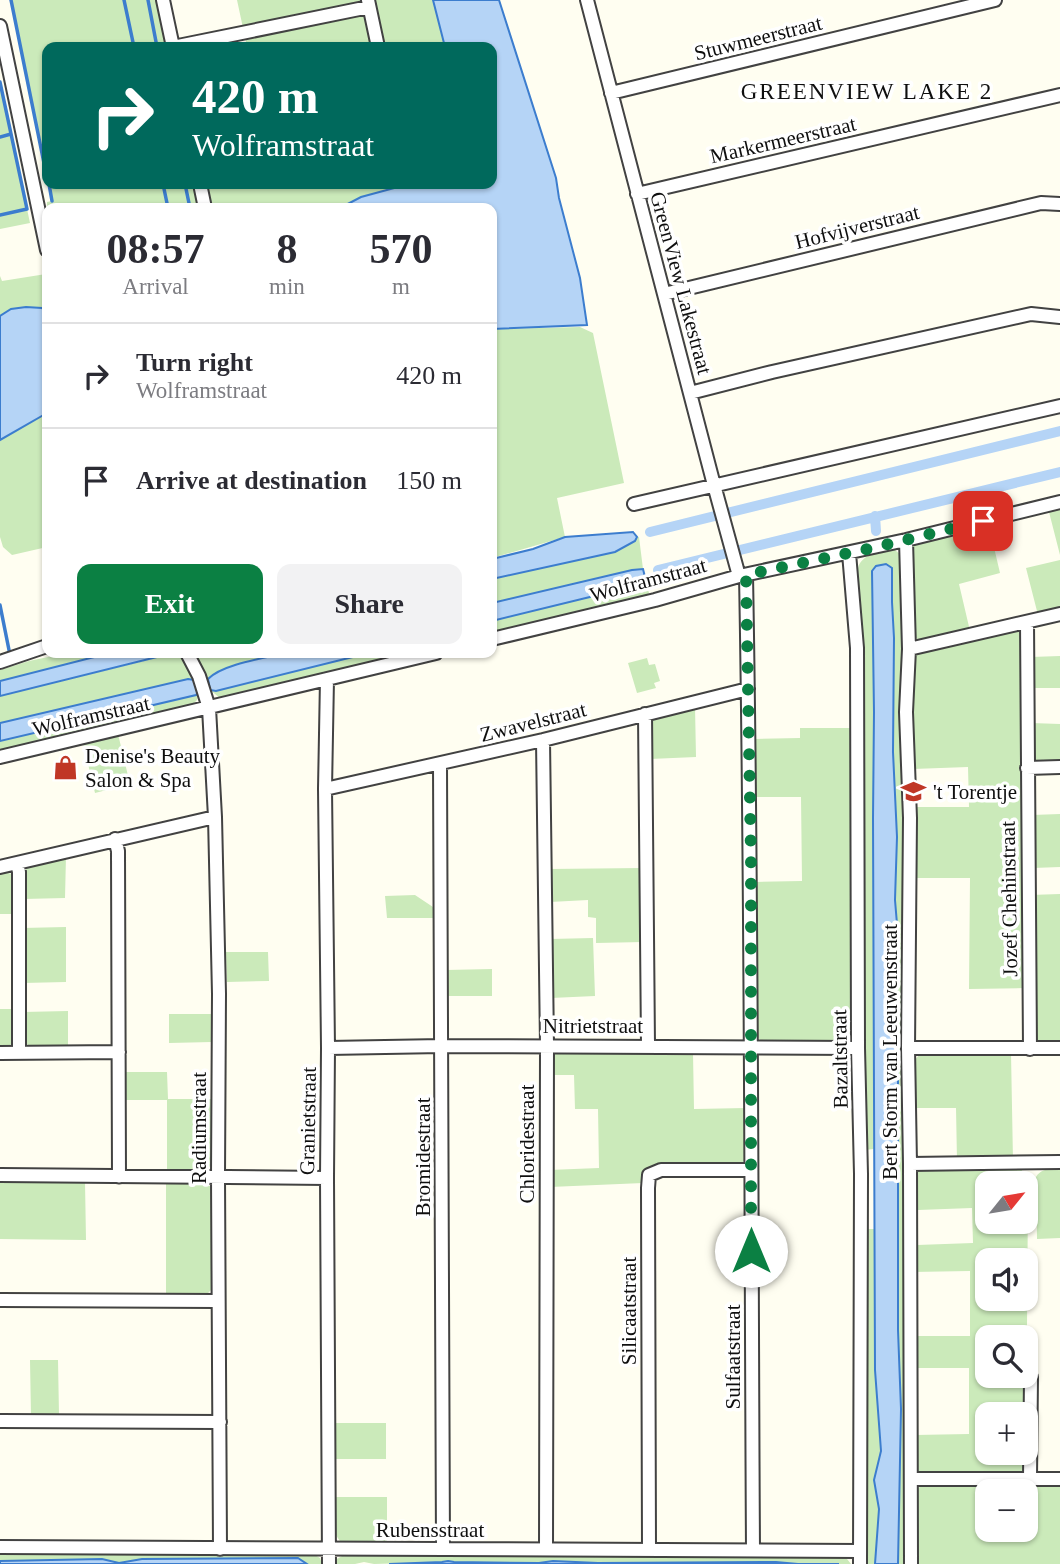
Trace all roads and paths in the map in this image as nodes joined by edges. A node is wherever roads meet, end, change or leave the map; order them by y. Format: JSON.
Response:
{"nodes":[{"id":1,"x":163,"y":0,"type":"edge"},
{"id":2,"x":587,"y":0,"type":"edge"},
{"id":3,"x":995,"y":0,"type":"edge"},
{"id":4,"x":368,"y":4,"type":"edge"},
{"id":5,"x":0,"y":26,"type":"edge"},
{"id":6,"x":172,"y":42,"type":"edge"},
{"id":7,"x":196,"y":42,"type":"edge"},
{"id":8,"x":377,"y":42,"type":"edge"},
{"id":9,"x":611,"y":93,"type":"junction"},
{"id":10,"x":1060,"y":95,"type":"edge"},
{"id":11,"x":637,"y":194,"type":"junction"},
{"id":12,"x":1060,"y":204,"type":"edge"},
{"id":13,"x":42,"y":226,"type":"edge"},
{"id":14,"x":664,"y":294,"type":"junction"},
{"id":15,"x":1060,"y":317,"type":"edge"},
{"id":16,"x":690,"y":393,"type":"junction"},
{"id":17,"x":1060,"y":405,"type":"edge"},
{"id":18,"x":715,"y":491,"type":"junction"},
{"id":19,"x":1060,"y":502,"type":"edge"},
{"id":20,"x":634,"y":504,"type":"dead end"},
{"id":21,"x":906,"y":540,"type":"junction"},
{"id":22,"x":849,"y":553,"type":"junction"},
{"id":23,"x":741,"y":574,"type":"junction"},
{"id":24,"x":1060,"y":614,"type":"edge"},
{"id":25,"x":1027,"y":622,"type":"junction"},
{"id":26,"x":497,"y":638,"type":"edge"},
{"id":27,"x":42,"y":648,"type":"edge"},
{"id":28,"x":909,"y":649,"type":"junction"},
{"id":29,"x":190,"y":658,"type":"edge"},
{"id":30,"x":398,"y":658,"type":"edge"},
{"id":31,"x":0,"y":663,"type":"edge"},
{"id":32,"x":327,"y":679,"type":"junction"},
{"id":33,"x":748,"y":689,"type":"junction"},
{"id":34,"x":207,"y":702,"type":"junction"},
{"id":35,"x":645,"y":714,"type":"junction"},
{"id":36,"x":543,"y":740,"type":"junction"},
{"id":37,"x":0,"y":757,"type":"edge"},
{"id":38,"x":440,"y":764,"type":"junction"},
{"id":39,"x":1060,"y":767,"type":"edge"},
{"id":40,"x":1027,"y":768,"type":"junction"},
{"id":41,"x":325,"y":789,"type":"junction"},
{"id":42,"x":215,"y":817,"type":"junction"},
{"id":43,"x":115,"y":839,"type":"junction"},
{"id":44,"x":17,"y":863,"type":"junction"},
{"id":45,"x":0,"y":867,"type":"edge"},
{"id":46,"x":442,"y":1046,"type":"junction"},
{"id":47,"x":547,"y":1046,"type":"junction"},
{"id":48,"x":648,"y":1046,"type":"junction"},
{"id":49,"x":750,"y":1047,"type":"junction"},
{"id":50,"x":328,"y":1048,"type":"junction"},
{"id":51,"x":858,"y":1048,"type":"junction"},
{"id":52,"x":908,"y":1048,"type":"junction"},
{"id":53,"x":1060,"y":1048,"type":"edge"},
{"id":54,"x":1030,"y":1049,"type":"junction"},
{"id":55,"x":119,"y":1052,"type":"junction"},
{"id":56,"x":0,"y":1053,"type":"edge"},
{"id":57,"x":19,"y":1053,"type":"junction"},
{"id":58,"x":1060,"y":1161,"type":"edge"},
{"id":59,"x":910,"y":1164,"type":"junction"},
{"id":60,"x":751,"y":1170,"type":"junction"},
{"id":61,"x":0,"y":1175,"type":"edge"},
{"id":62,"x":119,"y":1177,"type":"junction"},
{"id":63,"x":218,"y":1177,"type":"junction"},
{"id":64,"x":327,"y":1178,"type":"junction"},
{"id":65,"x":0,"y":1300,"type":"edge"},
{"id":66,"x":218,"y":1301,"type":"junction"},
{"id":67,"x":1031,"y":1388,"type":"edge"},
{"id":68,"x":0,"y":1422,"type":"edge"},
{"id":69,"x":220,"y":1422,"type":"junction"},
{"id":70,"x":1030,"y":1478,"type":"junction"},
{"id":71,"x":912,"y":1479,"type":"junction"},
{"id":72,"x":1060,"y":1479,"type":"edge"},
{"id":73,"x":0,"y":1548,"type":"edge"},
{"id":74,"x":220,"y":1549,"type":"junction"},
{"id":75,"x":330,"y":1549,"type":"junction"},
{"id":76,"x":443,"y":1549,"type":"junction"},
{"id":77,"x":546,"y":1549,"type":"junction"},
{"id":78,"x":649,"y":1550,"type":"junction"},
{"id":79,"x":753,"y":1550,"type":"junction"},
{"id":80,"x":860,"y":1557,"type":"edge"},
{"id":81,"x":329,"y":1564,"type":"edge"},
{"id":82,"x":911,"y":1564,"type":"edge"}],
"edges":[{"from":1,"to":6,"type":"street"},
{"from":2,"to":9,"type":"street","name":"GreenView Lakestraat"},
{"from":3,"to":9,"type":"street","name":"Stuwmeerstraat"},
{"from":4,"to":7,"type":"street"},
{"from":4,"to":8,"type":"street"},
{"from":5,"to":13,"type":"street"},
{"from":9,"to":11,"type":"street","name":"GreenView Lakestraat"},
{"from":10,"to":11,"type":"street","name":"Markermeerstraat"},
{"from":11,"to":14,"type":"street","name":"GreenView Lakestraat"},
{"from":12,"to":14,"type":"street","name":"Hofvijverstraat"},
{"from":14,"to":16,"type":"street","name":"GreenView Lakestraat"},
{"from":15,"to":16,"type":"street"},
{"from":16,"to":18,"type":"street","name":"GreenView Lakestraat"},
{"from":17,"to":18,"type":"street"},
{"from":18,"to":20,"type":"street"},
{"from":18,"to":23,"type":"street","name":"GreenView Lakestraat"},
{"from":19,"to":21,"type":"street","name":"Wolframstraat"},
{"from":21,"to":22,"type":"street","name":"Wolframstraat"},
{"from":21,"to":28,"type":"street","name":"Bert Storm van Leeuwenstraat"},
{"from":22,"to":23,"type":"street","name":"Wolframstraat"},
{"from":22,"to":51,"type":"street","name":"Bazaltstraat"},
{"from":23,"to":26,"type":"street","name":"Wolframstraat"},
{"from":23,"to":33,"type":"street","name":"Sulfaatstraat"},
{"from":24,"to":25,"type":"street"},
{"from":25,"to":28,"type":"street"},
{"from":25,"to":40,"type":"street","name":"Jozef Chehinstraat"},
{"from":27,"to":31,"type":"street"},
{"from":28,"to":52,"type":"street","name":"Bert Storm van Leeuwenstraat"},
{"from":29,"to":34,"type":"street","name":"Radiumstraat"},
{"from":30,"to":32,"type":"street","name":"Wolframstraat"},
{"from":32,"to":34,"type":"street","name":"Wolframstraat"},
{"from":32,"to":41,"type":"street","name":"Granietstraat"},
{"from":33,"to":35,"type":"street","name":"Zwavelstraat"},
{"from":33,"to":49,"type":"street","name":"Sulfaatstraat"},
{"from":34,"to":37,"type":"street","name":"Wolframstraat"},
{"from":34,"to":42,"type":"street","name":"Radiumstraat"},
{"from":35,"to":36,"type":"street","name":"Zwavelstraat"},
{"from":35,"to":48,"type":"street"},
{"from":36,"to":38,"type":"street","name":"Zwavelstraat"},
{"from":36,"to":47,"type":"street","name":"Chloridestraat"},
{"from":38,"to":41,"type":"street","name":"Zwavelstraat"},
{"from":38,"to":46,"type":"street","name":"Bromidestraat"},
{"from":39,"to":40,"type":"street"},
{"from":40,"to":54,"type":"street","name":"Jozef Chehinstraat"},
{"from":41,"to":50,"type":"street","name":"Granietstraat"},
{"from":42,"to":43,"type":"street"},
{"from":42,"to":63,"type":"street","name":"Radiumstraat"},
{"from":43,"to":44,"type":"street"},
{"from":43,"to":55,"type":"street"},
{"from":44,"to":45,"type":"street"},
{"from":44,"to":57,"type":"street"},
{"from":46,"to":47,"type":"street","name":"Nitrietstraat"},
{"from":46,"to":50,"type":"street","name":"Nitrietstraat"},
{"from":46,"to":76,"type":"street","name":"Bromidestraat"},
{"from":47,"to":48,"type":"street","name":"Nitrietstraat"},
{"from":47,"to":77,"type":"street","name":"Chloridestraat"},
{"from":48,"to":49,"type":"street","name":"Nitrietstraat"},
{"from":49,"to":51,"type":"street","name":"Nitrietstraat"},
{"from":49,"to":60,"type":"street","name":"Sulfaatstraat"},
{"from":50,"to":64,"type":"street","name":"Granietstraat"},
{"from":51,"to":80,"type":"street","name":"Bazaltstraat"},
{"from":52,"to":54,"type":"street"},
{"from":52,"to":59,"type":"street","name":"Bert Storm van Leeuwenstraat"},
{"from":53,"to":54,"type":"street"},
{"from":55,"to":57,"type":"street"},
{"from":55,"to":62,"type":"street"},
{"from":56,"to":57,"type":"street"},
{"from":58,"to":59,"type":"street"},
{"from":59,"to":71,"type":"street","name":"Bert Storm van Leeuwenstraat"},
{"from":60,"to":78,"type":"street","name":"Silicaatstraat"},
{"from":60,"to":79,"type":"street","name":"Sulfaatstraat"},
{"from":61,"to":62,"type":"street"},
{"from":62,"to":63,"type":"street"},
{"from":63,"to":64,"type":"street"},
{"from":63,"to":66,"type":"street","name":"Radiumstraat"},
{"from":64,"to":75,"type":"street","name":"Granietstraat"},
{"from":65,"to":66,"type":"street"},
{"from":66,"to":69,"type":"street","name":"Radiumstraat"},
{"from":67,"to":70,"type":"street"},
{"from":68,"to":69,"type":"street"},
{"from":69,"to":74,"type":"street","name":"Radiumstraat"},
{"from":70,"to":71,"type":"street"},
{"from":70,"to":72,"type":"street"},
{"from":71,"to":82,"type":"street","name":"Bert Storm van Leeuwenstraat"},
{"from":73,"to":74,"type":"street","name":"Rubensstraat"},
{"from":74,"to":75,"type":"street","name":"Rubensstraat"},
{"from":75,"to":76,"type":"street","name":"Rubensstraat"},
{"from":75,"to":81,"type":"street","name":"Granietstraat"},
{"from":76,"to":77,"type":"street","name":"Rubensstraat"},
{"from":77,"to":78,"type":"street","name":"Rubensstraat"},
{"from":78,"to":79,"type":"street","name":"Rubensstraat"},
{"from":79,"to":80,"type":"street","name":"Rubensstraat"}]}
